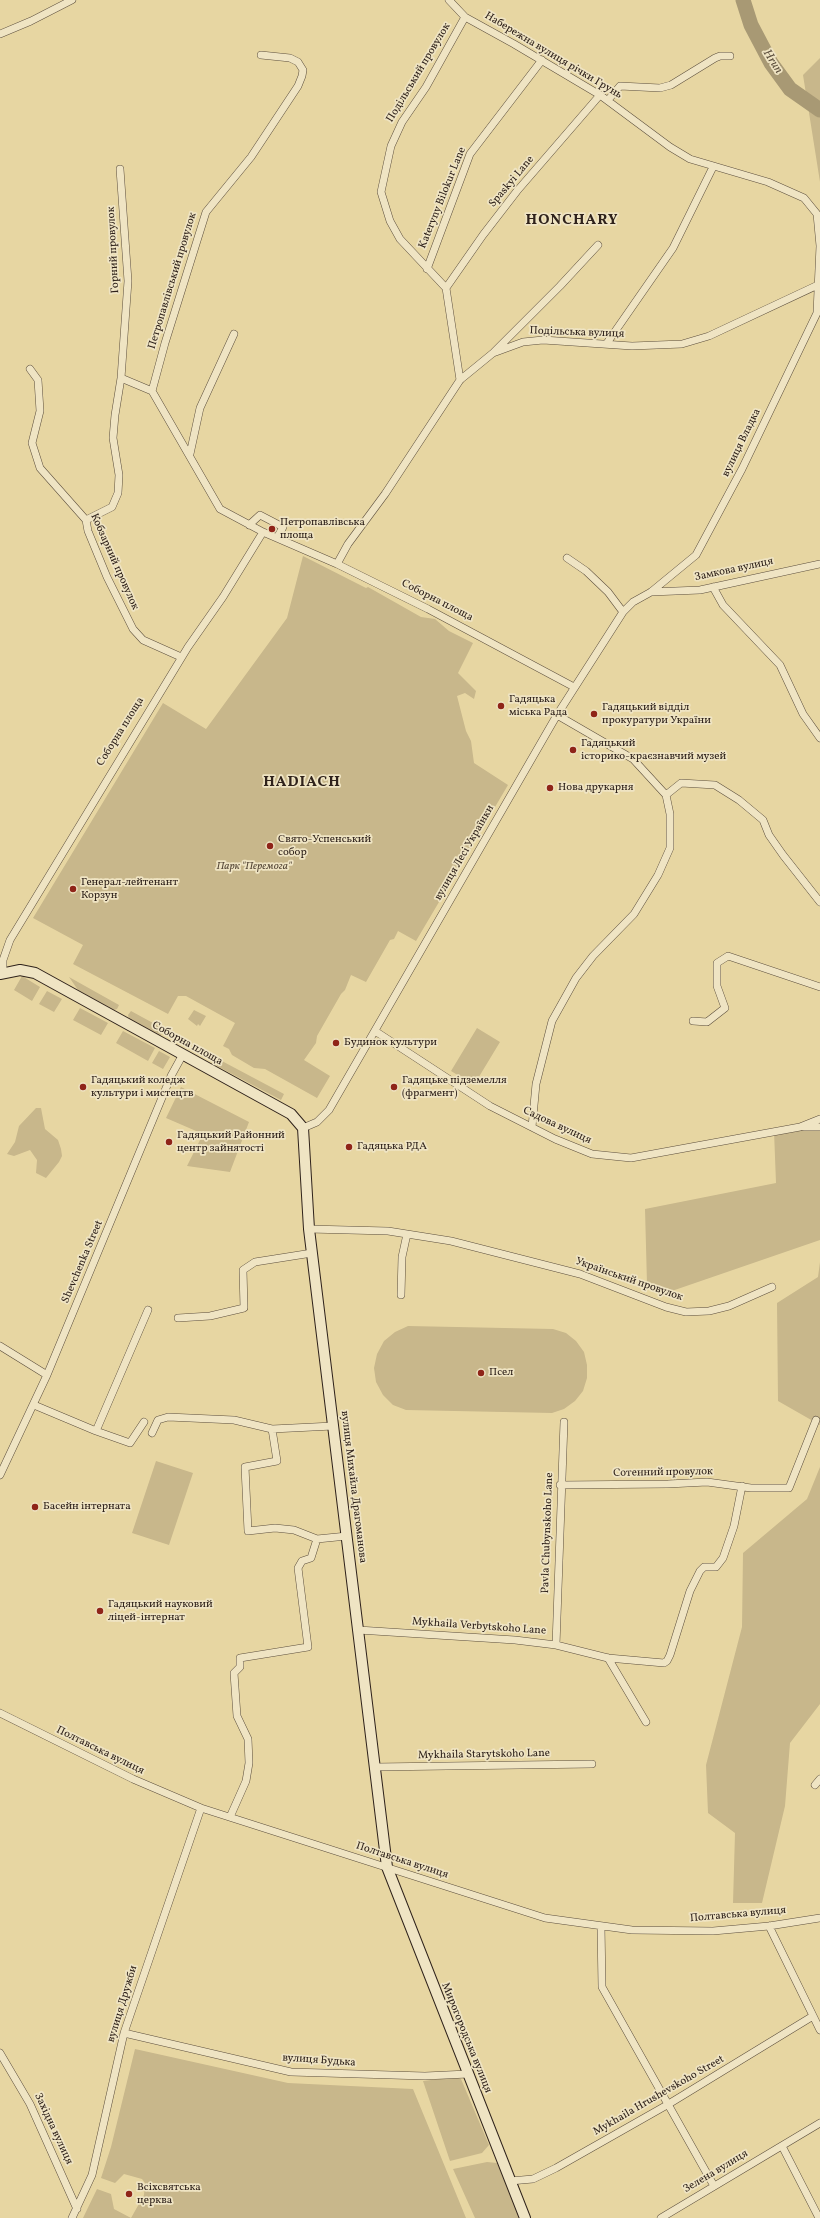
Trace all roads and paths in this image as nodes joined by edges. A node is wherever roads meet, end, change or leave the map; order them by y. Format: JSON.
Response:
{"nodes":[{"id":1,"x":72,"y":0,"type":"edge"},
{"id":2,"x":449,"y":0,"type":"edge"},
{"id":3,"x":465,"y":17,"type":"junction"},
{"id":4,"x":0,"y":34,"type":"edge"},
{"id":5,"x":261,"y":55,"type":"dead end"},
{"id":6,"x":730,"y":56,"type":"dead end"},
{"id":7,"x":542,"y":60,"type":"junction"},
{"id":8,"x":600,"y":95,"type":"junction"},
{"id":9,"x":608,"y":100,"type":"junction"},
{"id":10,"x":713,"y":167,"type":"junction"},
{"id":11,"x":120,"y":169,"type":"dead end"},
{"id":12,"x":598,"y":245,"type":"dead end"},
{"id":13,"x":427,"y":269,"type":"junction"},
{"id":14,"x":819,"y":284,"type":"edge"},
{"id":15,"x":446,"y":288,"type":"junction"},
{"id":16,"x":234,"y":334,"type":"dead end"},
{"id":17,"x":607,"y":343,"type":"junction"},
{"id":18,"x":493,"y":353,"type":"junction"},
{"id":19,"x":30,"y":369,"type":"dead end"},
{"id":20,"x":121,"y":378,"type":"junction"},
{"id":21,"x":460,"y":380,"type":"junction"},
{"id":22,"x":152,"y":392,"type":"junction"},
{"id":23,"x":190,"y":454,"type":"junction"},
{"id":24,"x":86,"y":520,"type":"junction"},
{"id":25,"x":249,"y":525,"type":"junction"},
{"id":26,"x":263,"y":532,"type":"junction"},
{"id":27,"x":277,"y":538,"type":"junction"},
{"id":28,"x":567,"y":558,"type":"dead end"},
{"id":29,"x":337,"y":564,"type":"junction"},
{"id":30,"x":820,"y":564,"type":"edge"},
{"id":31,"x":713,"y":587,"type":"junction"},
{"id":32,"x":651,"y":592,"type":"junction"},
{"id":33,"x":623,"y":612,"type":"junction"},
{"id":34,"x":181,"y":657,"type":"junction"},
{"id":35,"x":574,"y":687,"type":"junction"},
{"id":36,"x":557,"y":715,"type":"junction"},
{"id":37,"x":820,"y":738,"type":"edge"},
{"id":38,"x":666,"y":795,"type":"junction"},
{"id":39,"x":820,"y":902,"type":"edge"},
{"id":40,"x":2,"y":973,"type":"edge"},
{"id":41,"x":820,"y":987,"type":"edge"},
{"id":42,"x":693,"y":1021,"type":"dead end"},
{"id":43,"x":375,"y":1031,"type":"junction"},
{"id":44,"x":182,"y":1056,"type":"junction"},
{"id":45,"x":820,"y":1119,"type":"edge"},
{"id":46,"x":532,"y":1127,"type":"junction"},
{"id":47,"x":800,"y":1127,"type":"junction"},
{"id":48,"x":820,"y":1127,"type":"edge"},
{"id":49,"x":303,"y":1128,"type":"junction"},
{"id":50,"x":309,"y":1229,"type":"junction"},
{"id":51,"x":407,"y":1234,"type":"junction"},
{"id":52,"x":312,"y":1253,"type":"junction"},
{"id":53,"x":772,"y":1287,"type":"dead end"},
{"id":54,"x":402,"y":1295,"type":"dead end"},
{"id":55,"x":148,"y":1310,"type":"dead end"},
{"id":56,"x":178,"y":1318,"type":"dead end"},
{"id":57,"x":0,"y":1346,"type":"edge"},
{"id":58,"x":47,"y":1375,"type":"junction"},
{"id":59,"x":34,"y":1405,"type":"junction"},
{"id":60,"x":816,"y":1420,"type":"dead end"},
{"id":61,"x":144,"y":1422,"type":"dead end"},
{"id":62,"x":564,"y":1422,"type":"dead end"},
{"id":63,"x":333,"y":1426,"type":"junction"},
{"id":64,"x":272,"y":1428,"type":"junction"},
{"id":65,"x":96,"y":1431,"type":"junction"},
{"id":66,"x":152,"y":1433,"type":"dead end"},
{"id":67,"x":0,"y":1475,"type":"edge"},
{"id":68,"x":560,"y":1485,"type":"junction"},
{"id":69,"x":742,"y":1486,"type":"junction"},
{"id":70,"x":347,"y":1536,"type":"junction"},
{"id":71,"x":317,"y":1539,"type":"junction"},
{"id":72,"x":358,"y":1630,"type":"junction"},
{"id":73,"x":556,"y":1645,"type":"junction"},
{"id":74,"x":608,"y":1658,"type":"junction"},
{"id":75,"x":0,"y":1713,"type":"edge"},
{"id":76,"x":646,"y":1722,"type":"dead end"},
{"id":77,"x":592,"y":1764,"type":"dead end"},
{"id":78,"x":375,"y":1767,"type":"junction"},
{"id":79,"x":820,"y":1779,"type":"edge"},
{"id":80,"x":815,"y":1785,"type":"dead end"},
{"id":81,"x":201,"y":1808,"type":"junction"},
{"id":82,"x":230,"y":1817,"type":"junction"},
{"id":83,"x":387,"y":1867,"type":"junction"},
{"id":84,"x":820,"y":1918,"type":"edge"},
{"id":85,"x":601,"y":1926,"type":"junction"},
{"id":86,"x":768,"y":1926,"type":"junction"},
{"id":87,"x":813,"y":2016,"type":"junction"},
{"id":88,"x":820,"y":2030,"type":"edge"},
{"id":89,"x":124,"y":2033,"type":"junction"},
{"id":90,"x":0,"y":2053,"type":"edge"},
{"id":91,"x":468,"y":2074,"type":"junction"},
{"id":92,"x":668,"y":2105,"type":"junction"},
{"id":93,"x":820,"y":2124,"type":"edge"},
{"id":94,"x":782,"y":2146,"type":"junction"},
{"id":95,"x":510,"y":2181,"type":"junction"},
{"id":96,"x":714,"y":2186,"type":"junction"},
{"id":97,"x":77,"y":2209,"type":"junction"},
{"id":98,"x":72,"y":2218,"type":"edge"},
{"id":99,"x":525,"y":2218,"type":"edge"},
{"id":100,"x":661,"y":2218,"type":"edge"},
{"id":101,"x":819,"y":2218,"type":"edge"}],
"edges":[{"from":1,"to":4,"type":"street"},
{"from":2,"to":3,"type":"street","name":"Набережна вулиця річки Грунь"},
{"from":3,"to":7,"type":"street","name":"Набережна вулиця річки Грунь"},
{"from":3,"to":13,"type":"street","name":"Подільський провулок"},
{"from":5,"to":22,"type":"street","name":"Петропавлівський провулок"},
{"from":6,"to":9,"type":"street"},
{"from":7,"to":8,"type":"street","name":"Набережна вулиця річки Грунь"},
{"from":7,"to":13,"type":"street","name":"Kateryny Bilokur Lane"},
{"from":8,"to":9,"type":"street","name":"Набережна вулиця річки Грунь"},
{"from":8,"to":15,"type":"street","name":"Spaskyi Lane"},
{"from":9,"to":10,"type":"street","name":"Набережна вулиця річки Грунь"},
{"from":10,"to":14,"type":"street","name":"Набережна вулиця річки Грунь"},
{"from":10,"to":17,"type":"street"},
{"from":11,"to":20,"type":"street","name":"Горний провулок"},
{"from":12,"to":18,"type":"street"},
{"from":13,"to":15,"type":"street","name":"Подільський провулок"},
{"from":14,"to":17,"type":"street","name":"Подільська вулиця"},
{"from":14,"to":32,"type":"street","name":"вулиця Владка"},
{"from":15,"to":21,"type":"street"},
{"from":16,"to":23,"type":"street"},
{"from":17,"to":18,"type":"street","name":"Подільська вулиця"},
{"from":18,"to":21,"type":"street","name":"Подільська вулиця"},
{"from":19,"to":24,"type":"street","name":"Кобзарний провулок"},
{"from":20,"to":22,"type":"street"},
{"from":20,"to":24,"type":"street","name":"Горний провулок"},
{"from":21,"to":29,"type":"street","name":"Подільська вулиця"},
{"from":22,"to":23,"type":"street"},
{"from":23,"to":25,"type":"street"},
{"from":24,"to":34,"type":"street","name":"Кобзарний провулок"},
{"from":25,"to":26,"type":"street"},
{"from":25,"to":27,"type":"street"},
{"from":26,"to":27,"type":"street","name":"Соборна площа"},
{"from":26,"to":34,"type":"street","name":"Соборна площа"},
{"from":27,"to":29,"type":"street","name":"Соборна площа"},
{"from":28,"to":33,"type":"street"},
{"from":29,"to":35,"type":"street","name":"Соборна площа"},
{"from":30,"to":31,"type":"street","name":"Замкова вулиця"},
{"from":31,"to":32,"type":"street","name":"Замкова вулиця"},
{"from":31,"to":37,"type":"street"},
{"from":32,"to":33,"type":"street","name":"вулиця Лесі Українки"},
{"from":33,"to":35,"type":"street","name":"вулиця Лесі Українки"},
{"from":34,"to":40,"type":"street","name":"Соборна площа"},
{"from":35,"to":36,"type":"street","name":"вулиця Лесі Українки"},
{"from":36,"to":38,"type":"street"},
{"from":36,"to":43,"type":"street","name":"вулиця Лесі Українки"},
{"from":38,"to":39,"type":"street"},
{"from":38,"to":46,"type":"street"},
{"from":40,"to":44,"type":"street","name":"Соборна площа"},
{"from":41,"to":42,"type":"street"},
{"from":43,"to":46,"type":"street","name":"Садова вулиця"},
{"from":43,"to":49,"type":"street","name":"вулиця Лесі Українки"},
{"from":44,"to":49,"type":"street","name":"Соборна площа"},
{"from":44,"to":58,"type":"street","name":"Shevchenka Street"},
{"from":45,"to":47,"type":"street","name":"Садова вулиця"},
{"from":46,"to":47,"type":"street","name":"Садова вулиця"},
{"from":47,"to":48,"type":"street","name":"Садова вулиця"},
{"from":49,"to":50,"type":"street","name":"вулиця Михайла Драгоманова"},
{"from":50,"to":51,"type":"street","name":"Український провулок"},
{"from":50,"to":52,"type":"street","name":"вулиця Михайла Драгоманова"},
{"from":51,"to":53,"type":"street","name":"Український провулок"},
{"from":51,"to":54,"type":"street"},
{"from":52,"to":56,"type":"street"},
{"from":52,"to":63,"type":"street","name":"вулиця Михайла Драгоманова"},
{"from":55,"to":65,"type":"street"},
{"from":57,"to":58,"type":"street"},
{"from":58,"to":59,"type":"street","name":"Shevchenka Street"},
{"from":59,"to":65,"type":"street"},
{"from":59,"to":67,"type":"street","name":"Shevchenka Street"},
{"from":60,"to":69,"type":"street","name":"Сотенний провулок"},
{"from":61,"to":65,"type":"street"},
{"from":62,"to":68,"type":"street","name":"Pavla Chubynskoho Lane"},
{"from":63,"to":64,"type":"street"},
{"from":63,"to":70,"type":"street","name":"вулиця Михайла Драгоманова"},
{"from":64,"to":66,"type":"street"},
{"from":64,"to":71,"type":"street"},
{"from":68,"to":69,"type":"street","name":"Сотенний провулок"},
{"from":68,"to":73,"type":"street","name":"Pavla Chubynskoho Lane"},
{"from":69,"to":74,"type":"street","name":"Mykhaila Verbytskoho Lane"},
{"from":70,"to":71,"type":"street"},
{"from":70,"to":72,"type":"street","name":"вулиця Михайла Драгоманова"},
{"from":71,"to":82,"type":"street"},
{"from":72,"to":73,"type":"street","name":"Mykhaila Verbytskoho Lane"},
{"from":72,"to":78,"type":"street","name":"вулиця Михайла Драгоманова"},
{"from":73,"to":74,"type":"street","name":"Mykhaila Verbytskoho Lane"},
{"from":74,"to":76,"type":"street"},
{"from":75,"to":81,"type":"street","name":"Полтавська вулиця"},
{"from":77,"to":78,"type":"street","name":"Mykhaila Starytskoho Lane"},
{"from":78,"to":83,"type":"street","name":"вулиця Михайла Драгоманова"},
{"from":79,"to":80,"type":"street"},
{"from":81,"to":82,"type":"street","name":"Полтавська вулиця"},
{"from":81,"to":89,"type":"street","name":"вулиця Дружби"},
{"from":82,"to":83,"type":"street","name":"Полтавська вулиця"},
{"from":83,"to":85,"type":"street","name":"Полтавська вулиця"},
{"from":83,"to":91,"type":"street","name":"Мирогородська вулиця"},
{"from":84,"to":86,"type":"street","name":"Полтавська вулиця"},
{"from":85,"to":86,"type":"street","name":"Полтавська вулиця"},
{"from":85,"to":92,"type":"street"},
{"from":86,"to":87,"type":"street"},
{"from":87,"to":88,"type":"street"},
{"from":87,"to":92,"type":"street","name":"Mykhaila Hrushevskoho Street"},
{"from":89,"to":91,"type":"street","name":"вулиця Будька"},
{"from":89,"to":97,"type":"street","name":"вулиця Дружби"},
{"from":90,"to":97,"type":"street","name":"Західна вулиця"},
{"from":91,"to":95,"type":"street","name":"Мирогородська вулиця"},
{"from":92,"to":95,"type":"street","name":"Mykhaila Hrushevskoho Street"},
{"from":92,"to":96,"type":"street"},
{"from":93,"to":94,"type":"street","name":"Зелена вулиця"},
{"from":94,"to":96,"type":"street","name":"Зелена вулиця"},
{"from":94,"to":101,"type":"street"},
{"from":95,"to":99,"type":"street","name":"Мирогородська вулиця"},
{"from":96,"to":100,"type":"street","name":"Зелена вулиця"},
{"from":97,"to":98,"type":"street"}]}
